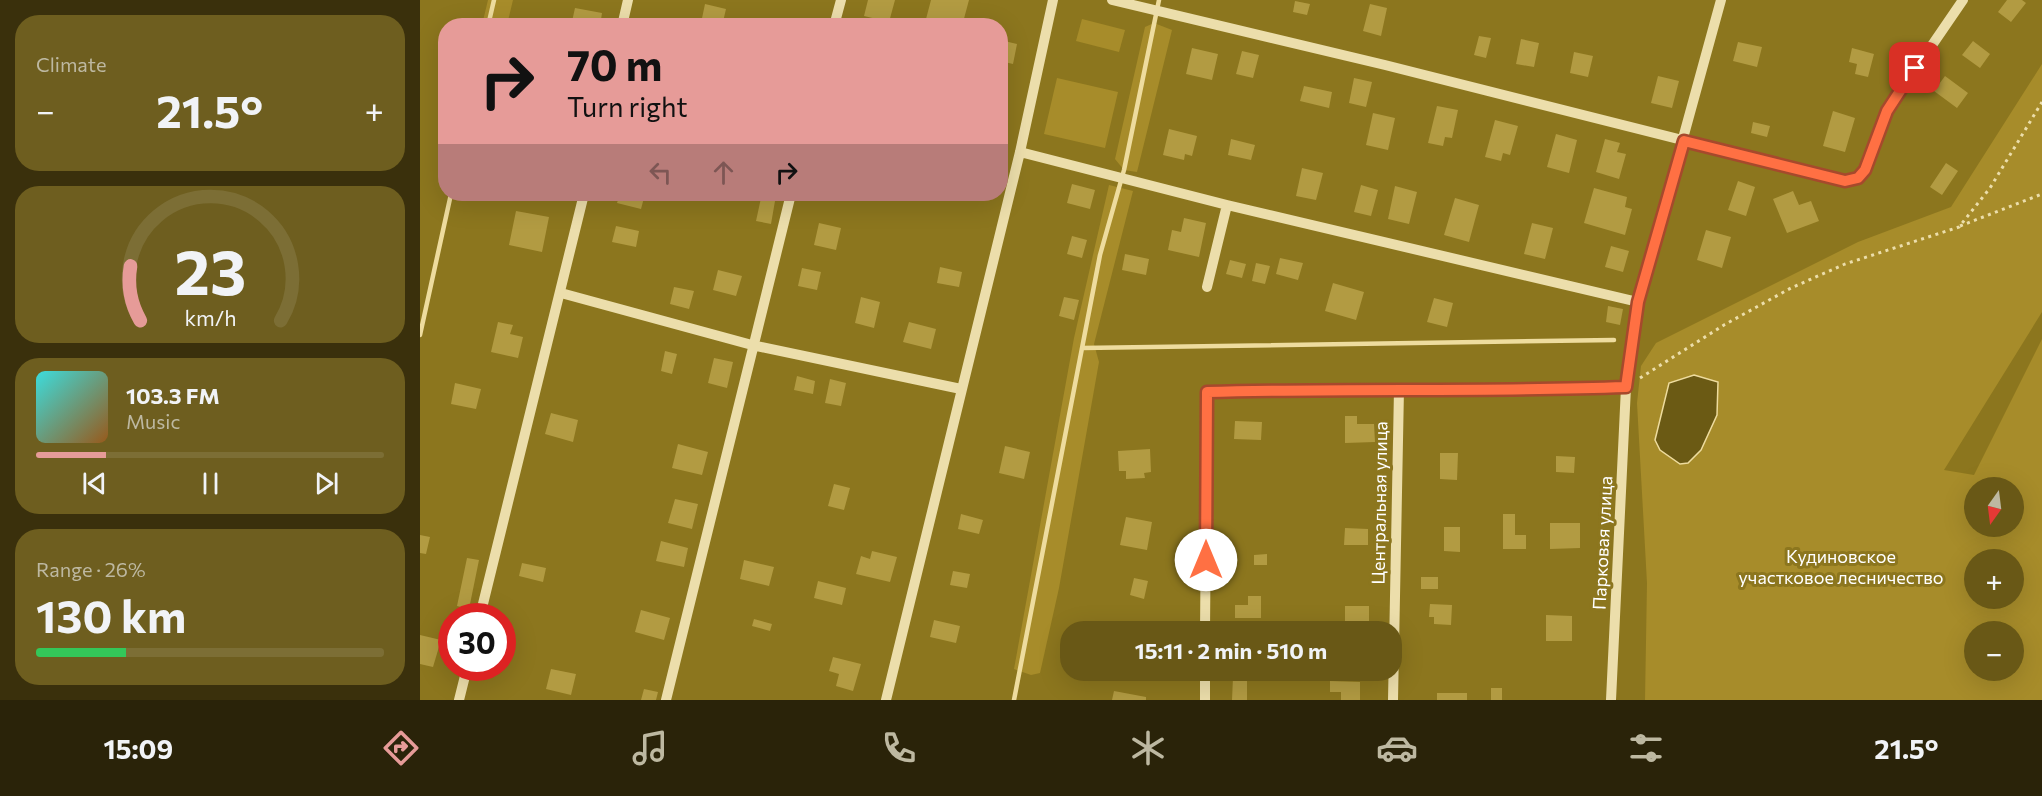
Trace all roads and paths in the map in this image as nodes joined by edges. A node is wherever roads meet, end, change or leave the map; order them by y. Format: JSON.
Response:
{"nodes":[{"id":1,"x":628,"y":0,"type":"edge"},
{"id":2,"x":840,"y":0,"type":"edge"},
{"id":3,"x":1053,"y":0,"type":"edge"},
{"id":4,"x":1112,"y":0,"type":"edge"},
{"id":5,"x":1721,"y":0,"type":"edge"},
{"id":6,"x":1963,"y":0,"type":"edge"},
{"id":7,"x":624,"y":18,"type":"edge"},
{"id":8,"x":836,"y":18,"type":"edge"},
{"id":9,"x":2042,"y":102,"type":"edge"},
{"id":10,"x":1684,"y":141,"type":"junction"},
{"id":11,"x":1020,"y":152,"type":"junction"},
{"id":12,"x":2042,"y":194,"type":"edge"},
{"id":13,"x":1008,"y":200,"type":"edge"},
{"id":14,"x":582,"y":201,"type":"edge"},
{"id":15,"x":789,"y":201,"type":"edge"},
{"id":16,"x":1008,"y":201,"type":"edge"},
{"id":17,"x":1227,"y":205,"type":"junction"},
{"id":18,"x":1959,"y":227,"type":"junction"},
{"id":19,"x":1207,"y":287,"type":"dead end"},
{"id":20,"x":561,"y":293,"type":"junction"},
{"id":21,"x":1638,"y":302,"type":"junction"},
{"id":22,"x":752,"y":345,"type":"junction"},
{"id":23,"x":1626,"y":387,"type":"junction"},
{"id":24,"x":961,"y":389,"type":"junction"},
{"id":25,"x":1399,"y":389,"type":"junction"},
{"id":26,"x":483,"y":603,"type":"edge"},
{"id":27,"x":1205,"y":621,"type":"edge"},
{"id":28,"x":464,"y":681,"type":"edge"},
{"id":29,"x":1205,"y":681,"type":"edge"},
{"id":30,"x":459,"y":700,"type":"edge"},
{"id":31,"x":666,"y":700,"type":"edge"},
{"id":32,"x":885,"y":700,"type":"edge"},
{"id":33,"x":1204,"y":700,"type":"edge"},
{"id":34,"x":1393,"y":700,"type":"edge"},
{"id":35,"x":1611,"y":700,"type":"edge"}],
"edges":[{"from":1,"to":7,"type":"street"},
{"from":2,"to":8,"type":"street"},
{"from":3,"to":11,"type":"street"},
{"from":4,"to":10,"type":"street"},
{"from":5,"to":10,"type":"street","name":"Парковая улица"},
{"from":6,"to":10,"type":"street"},
{"from":9,"to":18,"type":"path"},
{"from":10,"to":21,"type":"street","name":"Парковая улица"},
{"from":11,"to":13,"type":"street"},
{"from":11,"to":17,"type":"street"},
{"from":12,"to":18,"type":"path"},
{"from":14,"to":20,"type":"street"},
{"from":15,"to":22,"type":"street"},
{"from":16,"to":24,"type":"street"},
{"from":17,"to":19,"type":"street"},
{"from":17,"to":21,"type":"street"},
{"from":18,"to":23,"type":"path"},
{"from":20,"to":22,"type":"street"},
{"from":20,"to":26,"type":"street"},
{"from":21,"to":23,"type":"street","name":"Парковая улица"},
{"from":22,"to":24,"type":"street"},
{"from":22,"to":31,"type":"street"},
{"from":23,"to":25,"type":"street"},
{"from":23,"to":35,"type":"street","name":"Парковая улица"},
{"from":24,"to":32,"type":"street"},
{"from":25,"to":27,"type":"street"},
{"from":25,"to":34,"type":"street","name":"Центральная улица"},
{"from":28,"to":30,"type":"street"},
{"from":29,"to":33,"type":"street"}]}
